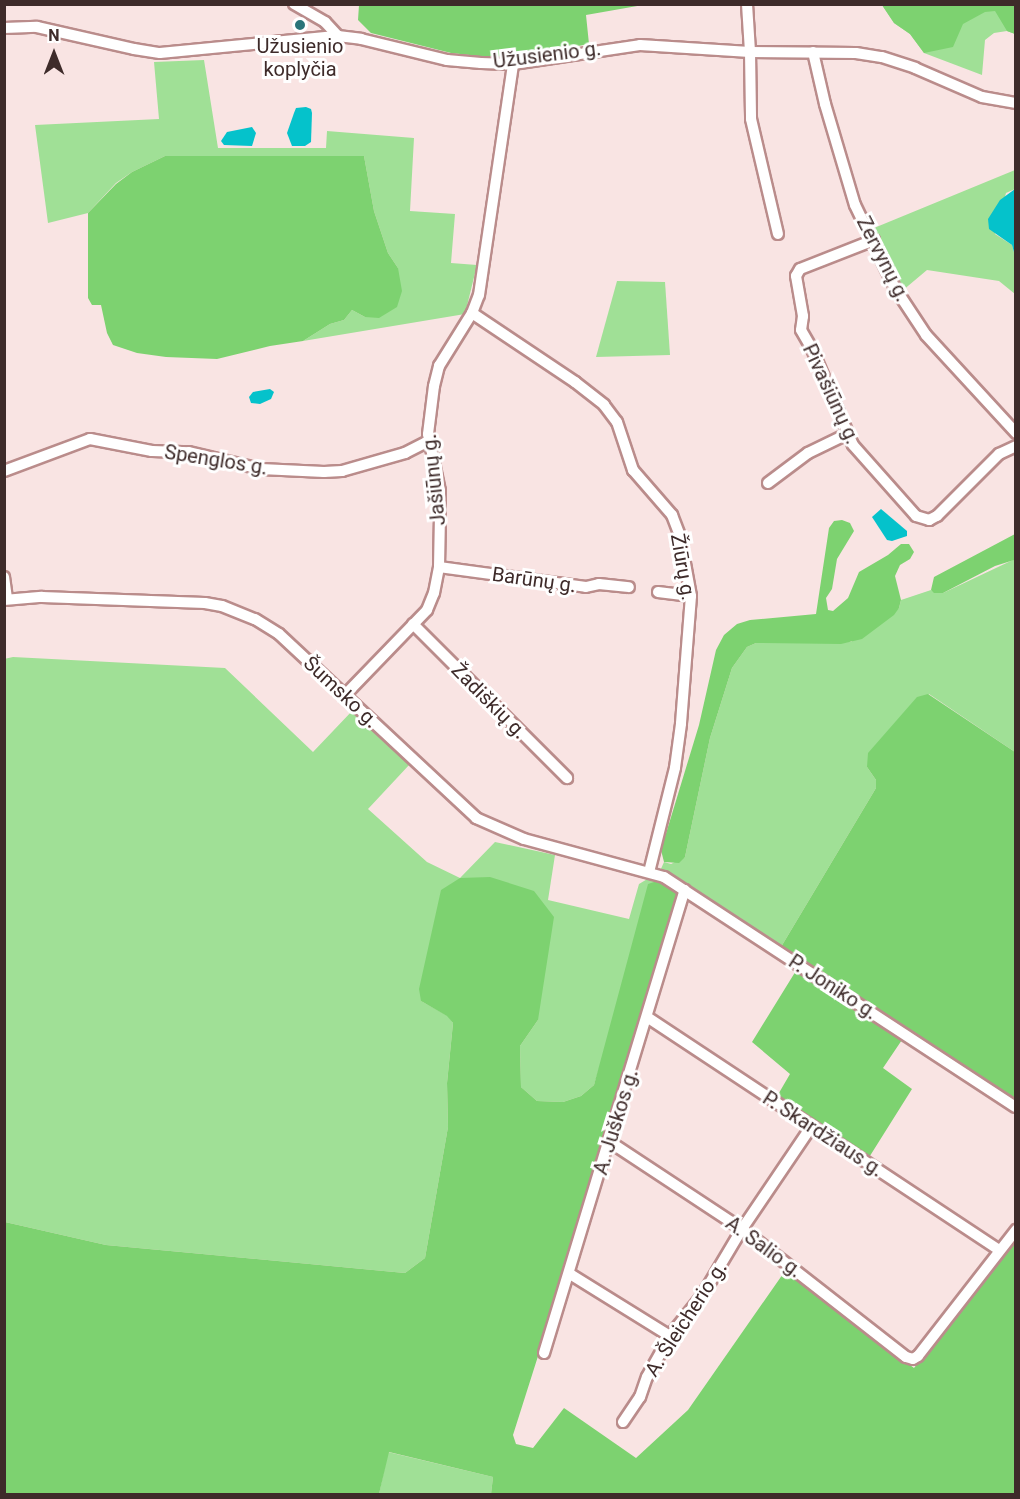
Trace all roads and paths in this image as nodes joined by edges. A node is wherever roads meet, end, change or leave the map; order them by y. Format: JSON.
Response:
{"nodes":[{"id":1,"x":294,"y":4,"type":"edge"},
{"id":2,"x":747,"y":4,"type":"edge"},
{"id":3,"x":4,"y":28,"type":"edge"},
{"id":4,"x":338,"y":36,"type":"junction"},
{"id":5,"x":750,"y":52,"type":"junction"},
{"id":6,"x":813,"y":52,"type":"junction"},
{"id":7,"x":513,"y":63,"type":"junction"},
{"id":8,"x":1016,"y":103,"type":"edge"},
{"id":9,"x":778,"y":234,"type":"dead end"},
{"id":10,"x":874,"y":240,"type":"junction"},
{"id":11,"x":472,"y":313,"type":"junction"},
{"id":12,"x":1016,"y":433,"type":"edge"},
{"id":13,"x":847,"y":434,"type":"junction"},
{"id":14,"x":429,"y":441,"type":"junction"},
{"id":15,"x":1016,"y":446,"type":"edge"},
{"id":16,"x":4,"y":471,"type":"edge"},
{"id":17,"x":768,"y":483,"type":"dead end"},
{"id":18,"x":439,"y":567,"type":"junction"},
{"id":19,"x":4,"y":577,"type":"edge"},
{"id":20,"x":629,"y":587,"type":"dead end"},
{"id":21,"x":658,"y":592,"type":"dead end"},
{"id":22,"x":691,"y":596,"type":"junction"},
{"id":23,"x":6,"y":600,"type":"edge"},
{"id":24,"x":413,"y":624,"type":"junction"},
{"id":25,"x":345,"y":695,"type":"junction"},
{"id":26,"x":567,"y":778,"type":"dead end"},
{"id":27,"x":649,"y":872,"type":"junction"},
{"id":28,"x":685,"y":890,"type":"junction"},
{"id":29,"x":647,"y":1017,"type":"junction"},
{"id":30,"x":1016,"y":1107,"type":"edge"},
{"id":31,"x":811,"y":1127,"type":"junction"},
{"id":32,"x":610,"y":1142,"type":"junction"},
{"id":33,"x":742,"y":1229,"type":"junction"},
{"id":34,"x":1016,"y":1230,"type":"edge"},
{"id":35,"x":999,"y":1250,"type":"junction"},
{"id":36,"x":570,"y":1274,"type":"junction"},
{"id":37,"x":670,"y":1336,"type":"junction"},
{"id":38,"x":544,"y":1353,"type":"dead end"},
{"id":39,"x":623,"y":1422,"type":"dead end"}],
"edges":[{"from":1,"to":4,"type":"street"},
{"from":2,"to":5,"type":"street"},
{"from":3,"to":4,"type":"street","name":"Užusienio g."},
{"from":4,"to":7,"type":"street","name":"Užusienio g."},
{"from":5,"to":6,"type":"street","name":"Užusienio g."},
{"from":5,"to":7,"type":"street","name":"Užusienio g."},
{"from":5,"to":9,"type":"street"},
{"from":6,"to":8,"type":"street","name":"Užusienio g."},
{"from":6,"to":10,"type":"street","name":"Zervynų g."},
{"from":7,"to":11,"type":"street","name":"Jašiūnų g."},
{"from":10,"to":12,"type":"street","name":"Zervynų g."},
{"from":10,"to":13,"type":"street","name":"Pivašiūnų g."},
{"from":11,"to":14,"type":"street","name":"Jašiūnų g."},
{"from":11,"to":22,"type":"street","name":"Žiūrų g."},
{"from":13,"to":15,"type":"street","name":"Pivašiūnų g."},
{"from":13,"to":17,"type":"street"},
{"from":14,"to":16,"type":"street","name":"Spenglos g."},
{"from":14,"to":18,"type":"street","name":"Jašiūnų g."},
{"from":18,"to":20,"type":"street","name":"Barūnų g."},
{"from":18,"to":24,"type":"street","name":"Jašiūnų g."},
{"from":19,"to":23,"type":"street"},
{"from":21,"to":22,"type":"street"},
{"from":22,"to":27,"type":"street","name":"Žiūrų g."},
{"from":23,"to":25,"type":"street","name":"Šumsko g."},
{"from":24,"to":25,"type":"street","name":"Jašiūnų g."},
{"from":24,"to":26,"type":"street","name":"Žadiškių g."},
{"from":25,"to":27,"type":"street","name":"Šumsko g."},
{"from":27,"to":28,"type":"street","name":"P. Joniko g."},
{"from":28,"to":29,"type":"street","name":"A. Juškos g."},
{"from":28,"to":30,"type":"street","name":"P. Joniko g."},
{"from":29,"to":31,"type":"street","name":"P. Skardžiaus g."},
{"from":29,"to":32,"type":"street","name":"A. Juškos g."},
{"from":31,"to":33,"type":"street","name":"A. Šleicherio g."},
{"from":31,"to":35,"type":"street","name":"P. Skardžiaus g."},
{"from":32,"to":33,"type":"street","name":"A. Salio g."},
{"from":32,"to":36,"type":"street","name":"A. Juškos g."},
{"from":33,"to":35,"type":"street","name":"A. Salio g."},
{"from":33,"to":37,"type":"street","name":"A. Šleicherio g."},
{"from":34,"to":35,"type":"street"},
{"from":36,"to":37,"type":"street"},
{"from":36,"to":38,"type":"street","name":"A. Juškos g."},
{"from":37,"to":39,"type":"street","name":"A. Šleicherio g."}]}
